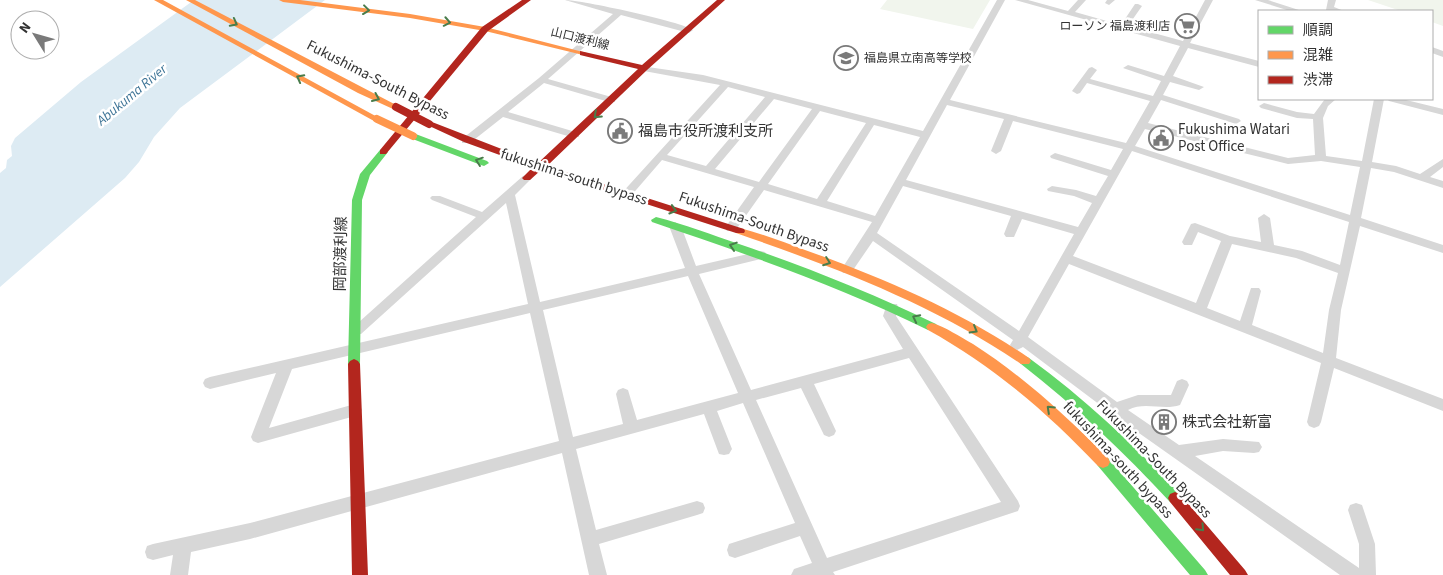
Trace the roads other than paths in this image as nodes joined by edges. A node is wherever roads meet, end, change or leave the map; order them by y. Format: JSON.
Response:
{"nodes":[{"id":1,"x":190,"y":0,"type":"edge"},
{"id":2,"x":282,"y":0,"type":"edge"},
{"id":3,"x":527,"y":0,"type":"edge"},
{"id":4,"x":569,"y":0,"type":"edge"},
{"id":5,"x":721,"y":0,"type":"edge"},
{"id":6,"x":1000,"y":0,"type":"edge"},
{"id":7,"x":1019,"y":0,"type":"edge"},
{"id":8,"x":1082,"y":0,"type":"edge"},
{"id":9,"x":1209,"y":0,"type":"edge"},
{"id":10,"x":1259,"y":0,"type":"edge"},
{"id":11,"x":1332,"y":0,"type":"edge"},
{"id":12,"x":161,"y":2,"type":"edge"},
{"id":13,"x":587,"y":2,"type":"edge"},
{"id":14,"x":1138,"y":6,"type":"dead end"},
{"id":15,"x":1278,"y":8,"type":"edge"},
{"id":16,"x":1291,"y":10,"type":"edge"},
{"id":17,"x":1336,"y":10,"type":"edge"},
{"id":18,"x":620,"y":12,"type":"junction"},
{"id":19,"x":1070,"y":13,"type":"junction"},
{"id":20,"x":1123,"y":27,"type":"junction"},
{"id":21,"x":485,"y":29,"type":"junction"},
{"id":22,"x":689,"y":30,"type":"junction"},
{"id":23,"x":1186,"y":44,"type":"junction"},
{"id":24,"x":573,"y":51,"type":"junction"},
{"id":25,"x":1258,"y":64,"type":"edge"},
{"id":26,"x":644,"y":68,"type":"junction"},
{"id":27,"x":1128,"y":68,"type":"dead end"},
{"id":28,"x":1092,"y":70,"type":"dead end"},
{"id":29,"x":1167,"y":79,"type":"junction"},
{"id":30,"x":542,"y":80,"type":"junction"},
{"id":31,"x":1085,"y":80,"type":"junction"},
{"id":32,"x":726,"y":84,"type":"junction"},
{"id":33,"x":1199,"y":87,"type":"dead end"},
{"id":34,"x":1076,"y":91,"type":"dead end"},
{"id":35,"x":770,"y":96,"type":"junction"},
{"id":36,"x":1157,"y":98,"type":"junction"},
{"id":37,"x":612,"y":100,"type":"junction"},
{"id":38,"x":1329,"y":100,"type":"edge"},
{"id":39,"x":1379,"y":100,"type":"edge"},
{"id":40,"x":1397,"y":100,"type":"edge"},
{"id":41,"x":945,"y":102,"type":"junction"},
{"id":42,"x":1264,"y":106,"type":"dead end"},
{"id":43,"x":817,"y":108,"type":"junction"},
{"id":44,"x":1443,"y":112,"type":"edge"},
{"id":45,"x":501,"y":113,"type":"junction"},
{"id":46,"x":1318,"y":117,"type":"junction"},
{"id":47,"x":1009,"y":118,"type":"junction"},
{"id":48,"x":1236,"y":121,"type":"dead end"},
{"id":49,"x":871,"y":122,"type":"junction"},
{"id":50,"x":1142,"y":125,"type":"junction"},
{"id":51,"x":575,"y":135,"type":"junction"},
{"id":52,"x":925,"y":135,"type":"junction"},
{"id":53,"x":466,"y":140,"type":"junction"},
{"id":54,"x":1129,"y":147,"type":"junction"},
{"id":55,"x":996,"y":151,"type":"dead end"},
{"id":56,"x":660,"y":156,"type":"junction"},
{"id":57,"x":1055,"y":156,"type":"dead end"},
{"id":58,"x":1321,"y":158,"type":"junction"},
{"id":59,"x":1443,"y":162,"type":"edge"},
{"id":60,"x":492,"y":166,"type":"dead end"},
{"id":61,"x":540,"y":166,"type":"junction"},
{"id":62,"x":1366,"y":166,"type":"junction"},
{"id":63,"x":708,"y":170,"type":"junction"},
{"id":64,"x":1114,"y":174,"type":"junction"},
{"id":65,"x":527,"y":178,"type":"joint"},
{"id":66,"x":1421,"y":178,"type":"junction"},
{"id":67,"x":900,"y":182,"type":"junction"},
{"id":68,"x":1443,"y":185,"type":"edge"},
{"id":69,"x":760,"y":186,"type":"junction"},
{"id":70,"x":1052,"y":189,"type":"dead end"},
{"id":71,"x":509,"y":194,"type":"junction"},
{"id":72,"x":626,"y":195,"type":"junction"},
{"id":73,"x":436,"y":198,"type":"dead end"},
{"id":74,"x":1099,"y":201,"type":"junction"},
{"id":75,"x":820,"y":203,"type":"junction"},
{"id":76,"x":1018,"y":214,"type":"junction"},
{"id":77,"x":483,"y":216,"type":"junction"},
{"id":78,"x":647,"y":217,"type":"dead end"},
{"id":79,"x":1264,"y":218,"type":"dead end"},
{"id":80,"x":877,"y":220,"type":"junction"},
{"id":81,"x":1354,"y":220,"type":"junction"},
{"id":82,"x":675,"y":226,"type":"junction"},
{"id":83,"x":731,"y":228,"type":"junction"},
{"id":84,"x":1082,"y":232,"type":"junction"},
{"id":85,"x":871,"y":234,"type":"junction"},
{"id":86,"x":1010,"y":234,"type":"dead end"},
{"id":87,"x":1228,"y":239,"type":"junction"},
{"id":88,"x":1188,"y":242,"type":"dead end"},
{"id":89,"x":1268,"y":247,"type":"junction"},
{"id":90,"x":1443,"y":248,"type":"edge"},
{"id":91,"x":761,"y":255,"type":"junction"},
{"id":92,"x":1066,"y":258,"type":"junction"},
{"id":93,"x":848,"y":270,"type":"junction"},
{"id":94,"x":1345,"y":270,"type":"junction"},
{"id":95,"x":692,"y":272,"type":"junction"},
{"id":96,"x":1255,"y":291,"type":"dead end"},
{"id":97,"x":892,"y":307,"type":"junction"},
{"id":98,"x":536,"y":308,"type":"junction"},
{"id":99,"x":1199,"y":311,"type":"junction"},
{"id":100,"x":1245,"y":327,"type":"junction"},
{"id":101,"x":356,"y":331,"type":"junction"},
{"id":102,"x":1021,"y":339,"type":"junction"},
{"id":103,"x":354,"y":350,"type":"junction"},
{"id":104,"x":912,"y":352,"type":"junction"},
{"id":105,"x":1013,"y":352,"type":"junction"},
{"id":106,"x":1329,"y":359,"type":"junction"},
{"id":107,"x":286,"y":366,"type":"junction"},
{"id":108,"x":805,"y":381,"type":"junction"},
{"id":109,"x":210,"y":383,"type":"dead end"},
{"id":110,"x":1182,"y":385,"type":"dead end"},
{"id":111,"x":623,"y":394,"type":"dead end"},
{"id":112,"x":749,"y":396,"type":"junction"},
{"id":113,"x":1443,"y":405,"type":"edge"},
{"id":114,"x":708,"y":407,"type":"junction"},
{"id":115,"x":355,"y":410,"type":"junction"},
{"id":116,"x":1117,"y":410,"type":"junction"},
{"id":117,"x":1314,"y":422,"type":"dead end"},
{"id":118,"x":631,"y":427,"type":"junction"},
{"id":119,"x":829,"y":431,"type":"dead end"},
{"id":120,"x":566,"y":444,"type":"junction"},
{"id":121,"x":1254,"y":447,"type":"dead end"},
{"id":122,"x":724,"y":449,"type":"dead end"},
{"id":123,"x":1176,"y":452,"type":"junction"},
{"id":124,"x":358,"y":502,"type":"junction"},
{"id":125,"x":697,"y":508,"type":"dead end"},
{"id":126,"x":1356,"y":510,"type":"dead end"},
{"id":127,"x":804,"y":527,"type":"junction"},
{"id":128,"x":590,"y":539,"type":"junction"},
{"id":129,"x":183,"y":546,"type":"junction"},
{"id":130,"x":735,"y":550,"type":"dead end"},
{"id":131,"x":153,"y":552,"type":"dead end"},
{"id":132,"x":825,"y":571,"type":"edge"},
{"id":133,"x":179,"y":575,"type":"edge"},
{"id":134,"x":360,"y":575,"type":"edge"},
{"id":135,"x":598,"y":575,"type":"edge"},
{"id":136,"x":800,"y":575,"type":"edge"},
{"id":137,"x":1200,"y":575,"type":"edge"},
{"id":138,"x":1240,"y":575,"type":"edge"},
{"id":139,"x":1354,"y":575,"type":"edge"},
{"id":140,"x":1367,"y":575,"type":"edge"}],
"edges":[{"from":1,"to":53,"type":"main road","name":"Fukushima-South Bypass","one_way":true,"bridge":true},
{"from":2,"to":21,"type":"main road","name":"山口渡利線","one_way":true},
{"from":3,"to":21,"type":"main road","name":"岡部渡利線"},
{"from":4,"to":13,"type":"street"},
{"from":5,"to":22,"type":"main road"},
{"from":6,"to":41,"type":"street"},
{"from":7,"to":19,"type":"street"},
{"from":8,"to":19,"type":"street"},
{"from":9,"to":23,"type":"street"},
{"from":10,"to":15,"type":"street"},
{"from":11,"to":17,"type":"street"},
{"from":60,"to":12,"type":"main road","name":"fukushima-south bypass","one_way":true,"bridge":true},
{"from":13,"to":18,"type":"street"},
{"from":14,"to":20,"type":"street"},
{"from":15,"to":16,"type":"street"},
{"from":18,"to":22,"type":"street"},
{"from":18,"to":24,"type":"street"},
{"from":19,"to":20,"type":"street"},
{"from":20,"to":23,"type":"street"},
{"from":21,"to":24,"type":"main road","name":"山口渡利線"},
{"from":21,"to":101,"type":"main road","name":"岡部渡利線"},
{"from":22,"to":26,"type":"main road"},
{"from":23,"to":25,"type":"street"},
{"from":23,"to":29,"type":"street"},
{"from":24,"to":26,"type":"main road","name":"山口渡利線"},
{"from":24,"to":30,"type":"street"},
{"from":26,"to":32,"type":"street"},
{"from":26,"to":37,"type":"main road"},
{"from":27,"to":29,"type":"street"},
{"from":28,"to":31,"type":"street"},
{"from":29,"to":33,"type":"street"},
{"from":29,"to":36,"type":"street"},
{"from":30,"to":37,"type":"street"},
{"from":30,"to":45,"type":"street"},
{"from":31,"to":34,"type":"street"},
{"from":31,"to":36,"type":"street"},
{"from":32,"to":35,"type":"street"},
{"from":32,"to":56,"type":"street"},
{"from":35,"to":43,"type":"street"},
{"from":35,"to":63,"type":"street"},
{"from":36,"to":48,"type":"street"},
{"from":36,"to":50,"type":"street"},
{"from":37,"to":51,"type":"main road","one_way":true},
{"from":38,"to":46,"type":"street"},
{"from":39,"to":62,"type":"street"},
{"from":40,"to":44,"type":"street"},
{"from":41,"to":47,"type":"street"},
{"from":41,"to":52,"type":"street"},
{"from":42,"to":46,"type":"street"},
{"from":43,"to":49,"type":"street"},
{"from":43,"to":69,"type":"street"},
{"from":45,"to":51,"type":"street"},
{"from":45,"to":53,"type":"street"},
{"from":46,"to":58,"type":"street"},
{"from":47,"to":54,"type":"street"},
{"from":47,"to":55,"type":"street"},
{"from":49,"to":52,"type":"street"},
{"from":49,"to":75,"type":"street"},
{"from":50,"to":54,"type":"street"},
{"from":50,"to":58,"type":"street"},
{"from":51,"to":61,"type":"main road"},
{"from":52,"to":67,"type":"street"},
{"from":53,"to":61,"type":"main road","name":"Fukushima-South Bypass"},
{"from":54,"to":64,"type":"street"},
{"from":54,"to":81,"type":"street"},
{"from":56,"to":63,"type":"street"},
{"from":56,"to":72,"type":"street"},
{"from":57,"to":64,"type":"street"},
{"from":58,"to":62,"type":"street"},
{"from":59,"to":66,"type":"street"},
{"from":61,"to":65,"type":"main road"},
{"from":61,"to":72,"type":"main road","name":"Fukushima-South Bypass"},
{"from":62,"to":66,"type":"street"},
{"from":62,"to":81,"type":"street"},
{"from":63,"to":69,"type":"street"},
{"from":64,"to":74,"type":"street"},
{"from":65,"to":71,"type":"street"},
{"from":66,"to":68,"type":"street"},
{"from":67,"to":76,"type":"street"},
{"from":67,"to":80,"type":"street"},
{"from":69,"to":75,"type":"street"},
{"from":69,"to":83,"type":"street"},
{"from":70,"to":74,"type":"street"},
{"from":71,"to":77,"type":"street"},
{"from":71,"to":98,"type":"street"},
{"from":72,"to":83,"type":"main road","name":"Fukushima-South Bypass","one_way":true},
{"from":73,"to":77,"type":"street"},
{"from":74,"to":84,"type":"street"},
{"from":75,"to":80,"type":"street"},
{"from":76,"to":84,"type":"street"},
{"from":76,"to":86,"type":"street"},
{"from":77,"to":101,"type":"street"},
{"from":78,"to":82,"type":"main road","name":"fukushima-south bypass"},
{"from":79,"to":89,"type":"street"},
{"from":80,"to":85,"type":"street"},
{"from":81,"to":90,"type":"street"},
{"from":81,"to":94,"type":"street"},
{"from":91,"to":82,"type":"main road","name":"fukushima-south bypass","one_way":true},
{"from":82,"to":95,"type":"street"},
{"from":83,"to":93,"type":"main road","name":"Fukushima-South Bypass","one_way":true},
{"from":84,"to":92,"type":"street"},
{"from":85,"to":93,"type":"street"},
{"from":85,"to":102,"type":"street"},
{"from":87,"to":88,"type":"street"},
{"from":87,"to":89,"type":"street"},
{"from":87,"to":99,"type":"street"},
{"from":89,"to":94,"type":"street"},
{"from":91,"to":95,"type":"street"},
{"from":91,"to":97,"type":"main road","name":"fukushima-south bypass"},
{"from":92,"to":99,"type":"street"},
{"from":92,"to":102,"type":"street"},
{"from":93,"to":105,"type":"main road","name":"Fukushima-South Bypass","one_way":true},
{"from":94,"to":106,"type":"street"},
{"from":95,"to":98,"type":"street"},
{"from":95,"to":112,"type":"street"},
{"from":96,"to":100,"type":"street"},
{"from":97,"to":104,"type":"street"},
{"from":137,"to":97,"type":"main road","name":"fukushima-south bypass","one_way":true},
{"from":98,"to":103,"type":"street"},
{"from":98,"to":120,"type":"street"},
{"from":99,"to":100,"type":"street"},
{"from":100,"to":106,"type":"street"},
{"from":101,"to":103,"type":"main road","name":"岡部渡利線"},
{"from":102,"to":105,"type":"street"},
{"from":102,"to":116,"type":"street"},
{"from":103,"to":107,"type":"street"},
{"from":103,"to":115,"type":"main road","name":"岡部渡利線"},
{"from":104,"to":108,"type":"street"},
{"from":104,"to":132,"type":"street"},
{"from":105,"to":138,"type":"main road","name":"Fukushima-South Bypass","one_way":true},
{"from":106,"to":113,"type":"street"},
{"from":106,"to":117,"type":"street"},
{"from":107,"to":109,"type":"street"},
{"from":107,"to":115,"type":"street"},
{"from":108,"to":112,"type":"street"},
{"from":108,"to":119,"type":"street"},
{"from":110,"to":116,"type":"street"},
{"from":111,"to":118,"type":"street"},
{"from":112,"to":114,"type":"street"},
{"from":112,"to":127,"type":"street"},
{"from":114,"to":118,"type":"street"},
{"from":114,"to":122,"type":"street"},
{"from":115,"to":124,"type":"main road","name":"岡部渡利線"},
{"from":116,"to":123,"type":"street"},
{"from":118,"to":120,"type":"street"},
{"from":120,"to":124,"type":"street"},
{"from":120,"to":128,"type":"street"},
{"from":121,"to":123,"type":"street"},
{"from":123,"to":139,"type":"street"},
{"from":124,"to":129,"type":"street"},
{"from":124,"to":134,"type":"main road","name":"岡部渡利線"},
{"from":125,"to":128,"type":"street"},
{"from":126,"to":140,"type":"street"},
{"from":127,"to":130,"type":"street"},
{"from":127,"to":132,"type":"street"},
{"from":128,"to":135,"type":"street"},
{"from":129,"to":131,"type":"street"},
{"from":129,"to":133,"type":"street"},
{"from":132,"to":136,"type":"street"}]}
